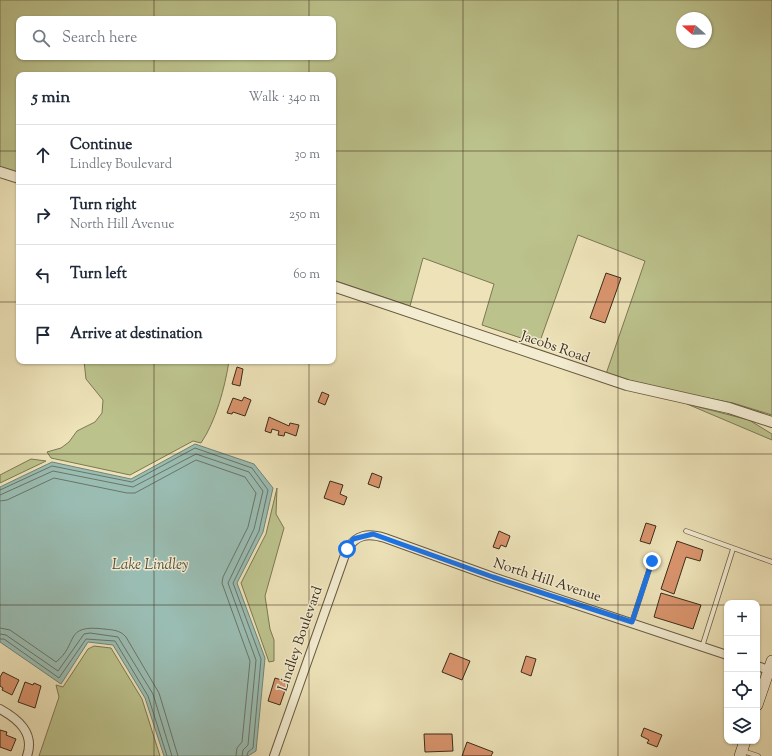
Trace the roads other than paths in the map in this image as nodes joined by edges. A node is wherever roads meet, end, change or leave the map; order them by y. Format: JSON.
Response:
{"nodes":[{"id":1,"x":0,"y":172,"type":"edge"},
{"id":2,"x":16,"y":177,"type":"edge"},
{"id":3,"x":336,"y":287,"type":"edge"},
{"id":4,"x":772,"y":422,"type":"edge"},
{"id":5,"x":686,"y":531,"type":"dead end"},
{"id":6,"x":360,"y":537,"type":"joint"},
{"id":7,"x":733,"y":549,"type":"junction"},
{"id":8,"x":652,"y":561,"type":"dead end"},
{"id":9,"x":772,"y":562,"type":"edge"},
{"id":10,"x":632,"y":622,"type":"junction"},
{"id":11,"x":702,"y":646,"type":"junction"},
{"id":12,"x":724,"y":654,"type":"edge"},
{"id":13,"x":760,"y":666,"type":"edge"},
{"id":14,"x":771,"y":667,"type":"edge"},
{"id":15,"x":760,"y":697,"type":"edge"},
{"id":16,"x":0,"y":709,"type":"edge"},
{"id":17,"x":742,"y":749,"type":"edge"},
{"id":18,"x":27,"y":756,"type":"edge"},
{"id":19,"x":274,"y":756,"type":"edge"},
{"id":20,"x":758,"y":756,"type":"edge"}],
"edges":[{"from":1,"to":2,"type":"street"},
{"from":3,"to":4,"type":"street","name":"Jacobs Road"},
{"from":5,"to":7,"type":"lane"},
{"from":6,"to":10,"type":"street","name":"North Hill Avenue"},
{"from":6,"to":19,"type":"street","name":"Lindley Boulevard"},
{"from":7,"to":9,"type":"lane"},
{"from":7,"to":11,"type":"lane"},
{"from":8,"to":10,"type":"lane"},
{"from":10,"to":11,"type":"street","name":"North Hill Avenue"},
{"from":11,"to":12,"type":"street","name":"North Hill Avenue"},
{"from":13,"to":14,"type":"street"},
{"from":14,"to":15,"type":"main road"},
{"from":16,"to":18,"type":"street"},
{"from":17,"to":20,"type":"lane"}]}
